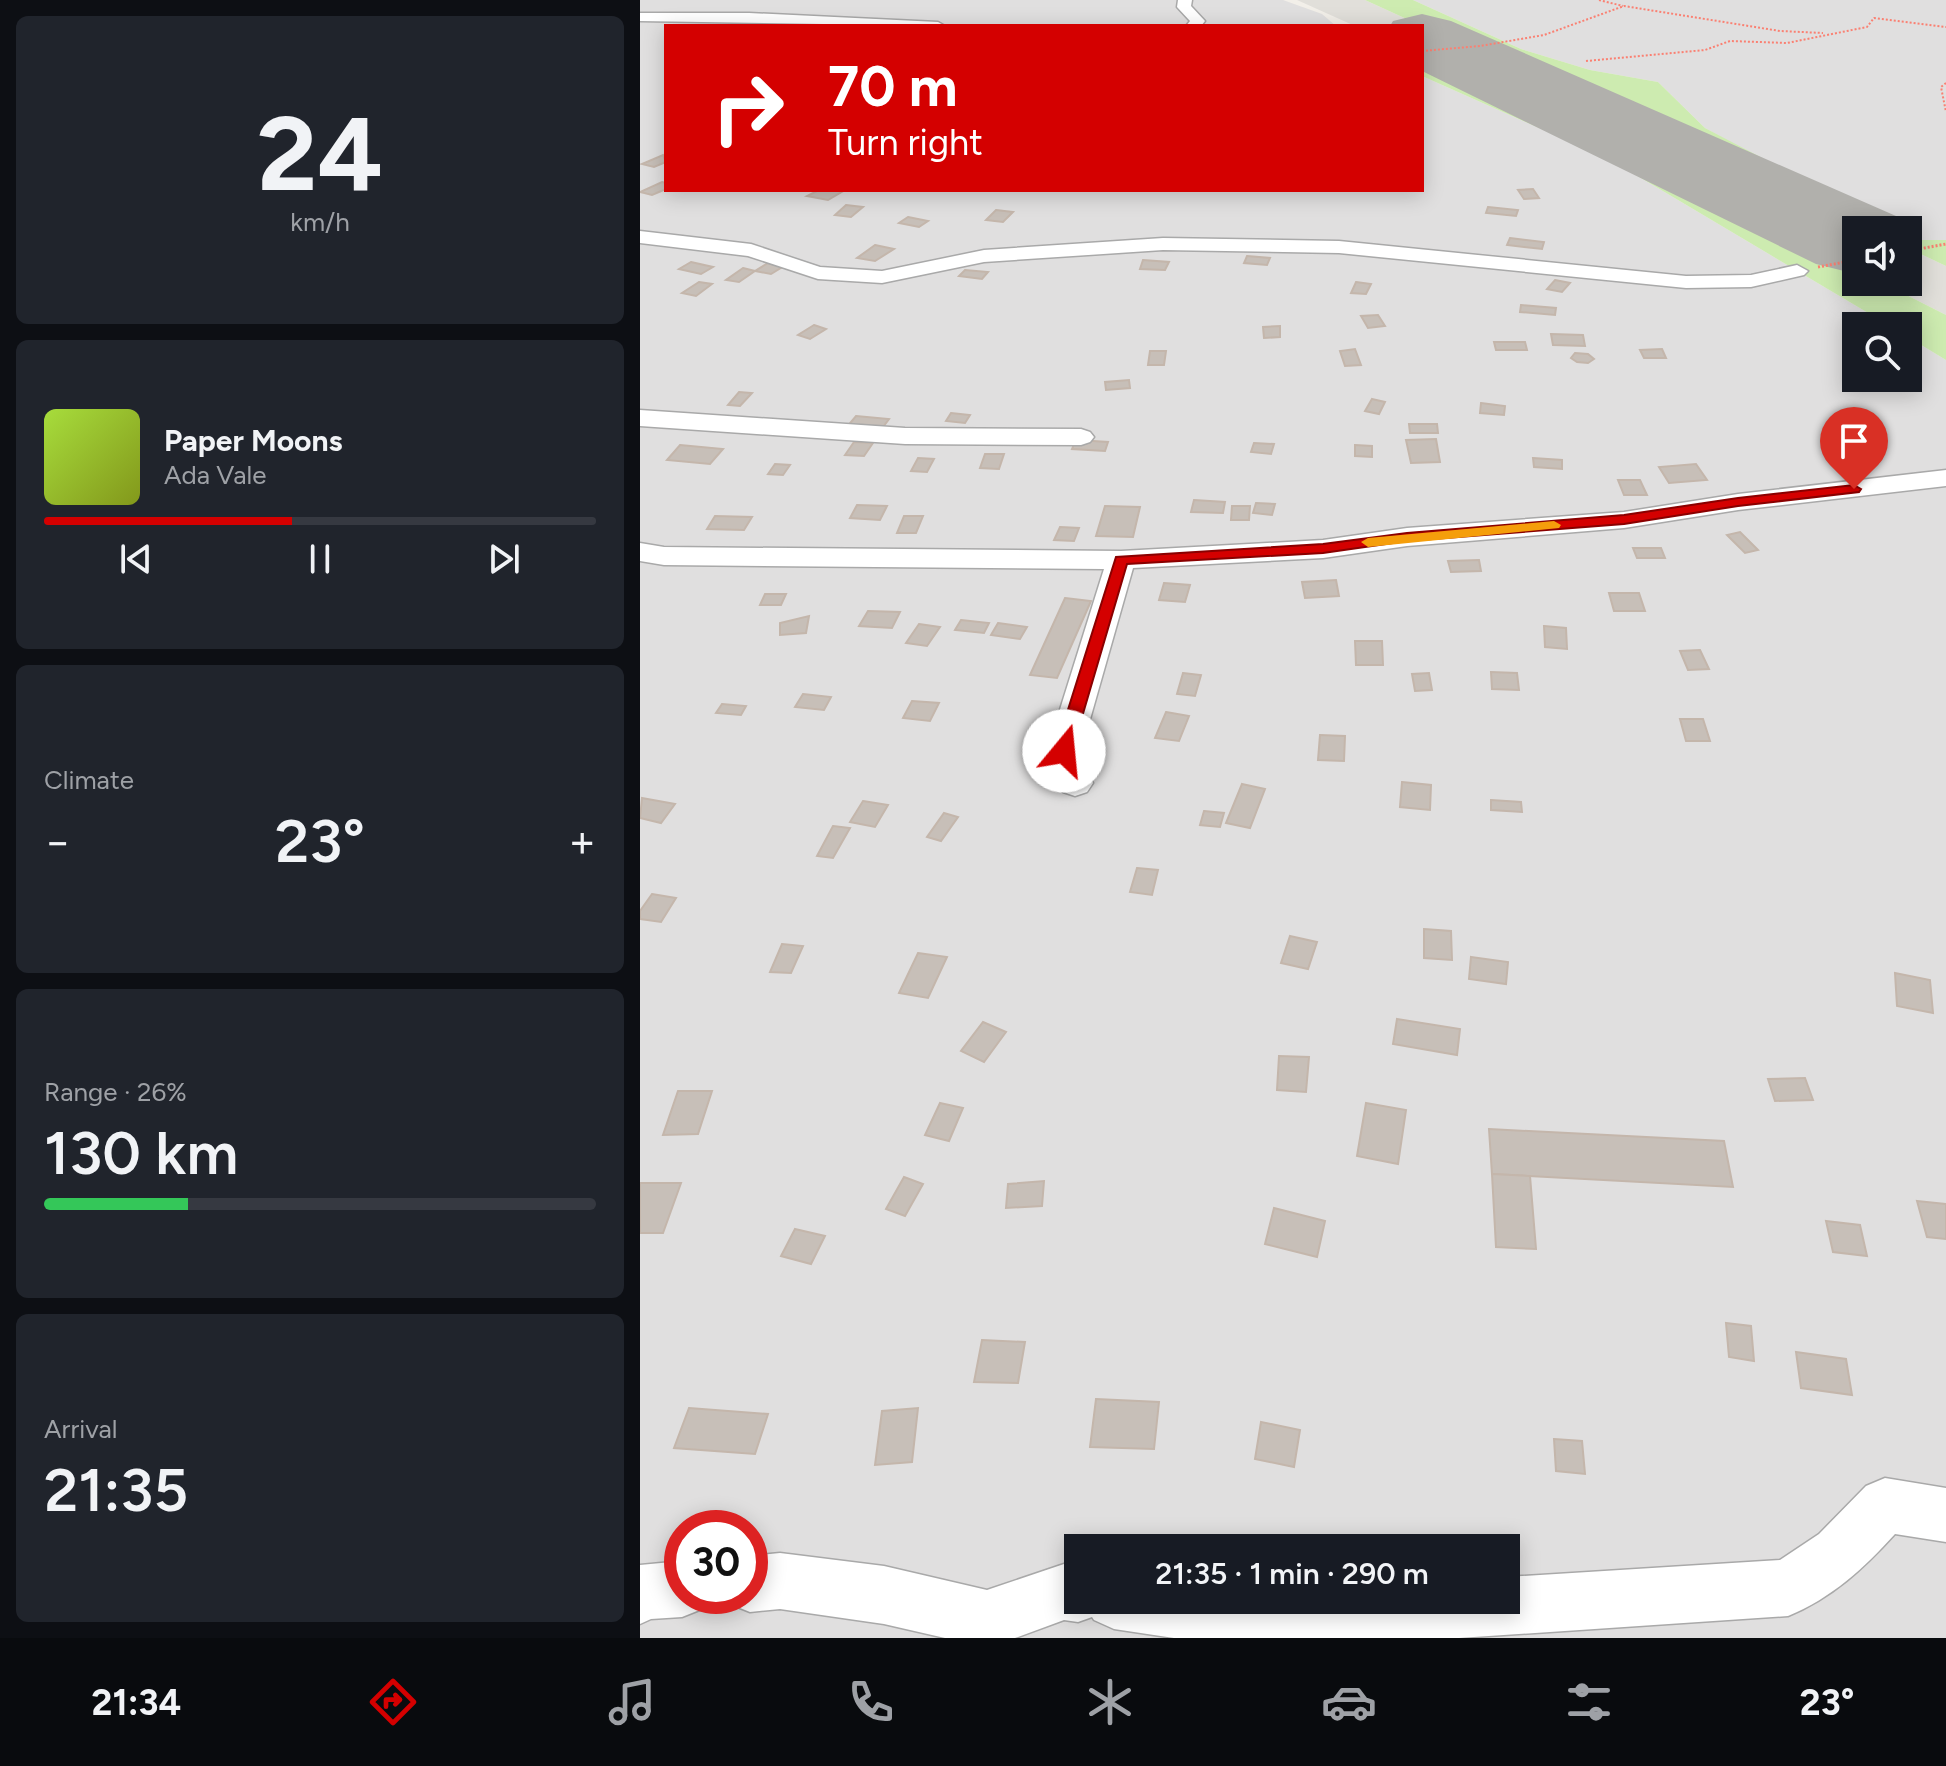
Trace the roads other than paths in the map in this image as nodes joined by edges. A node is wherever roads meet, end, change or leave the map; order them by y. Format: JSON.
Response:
{"nodes":[{"id":1,"x":1185,"y":0,"type":"edge"},
{"id":2,"x":640,"y":17,"type":"edge"},
{"id":3,"x":894,"y":24,"type":"edge"},
{"id":4,"x":1195,"y":24,"type":"edge"},
{"id":5,"x":640,"y":237,"type":"edge"},
{"id":6,"x":1797,"y":271,"type":"road end"},
{"id":7,"x":640,"y":418,"type":"edge"},
{"id":8,"x":1081,"y":437,"type":"dead end"},
{"id":9,"x":1946,"y":478,"type":"edge"},
{"id":10,"x":640,"y":552,"type":"edge"},
{"id":11,"x":1121,"y":560,"type":"junction"},
{"id":12,"x":1075,"y":783,"type":"dead end"},
{"id":13,"x":1946,"y":1515,"type":"edge"},
{"id":14,"x":768,"y":1582,"type":"edge"},
{"id":15,"x":664,"y":1590,"type":"edge"},
{"id":16,"x":1064,"y":1592,"type":"edge"},
{"id":17,"x":640,"y":1595,"type":"edge"},
{"id":18,"x":1204,"y":1614,"type":"edge"},
{"id":19,"x":1470,"y":1623,"type":"edge"}],
"edges":[{"from":1,"to":4,"type":"street"},
{"from":2,"to":3,"type":"street"},
{"from":5,"to":6,"type":"street"},
{"from":7,"to":8,"type":"street"},
{"from":9,"to":11,"type":"street"},
{"from":10,"to":11,"type":"street"},
{"from":11,"to":12,"type":"street"},
{"from":13,"to":19,"type":"street"},
{"from":14,"to":16,"type":"street"},
{"from":15,"to":17,"type":"street"},
{"from":18,"to":19,"type":"street"}]}
